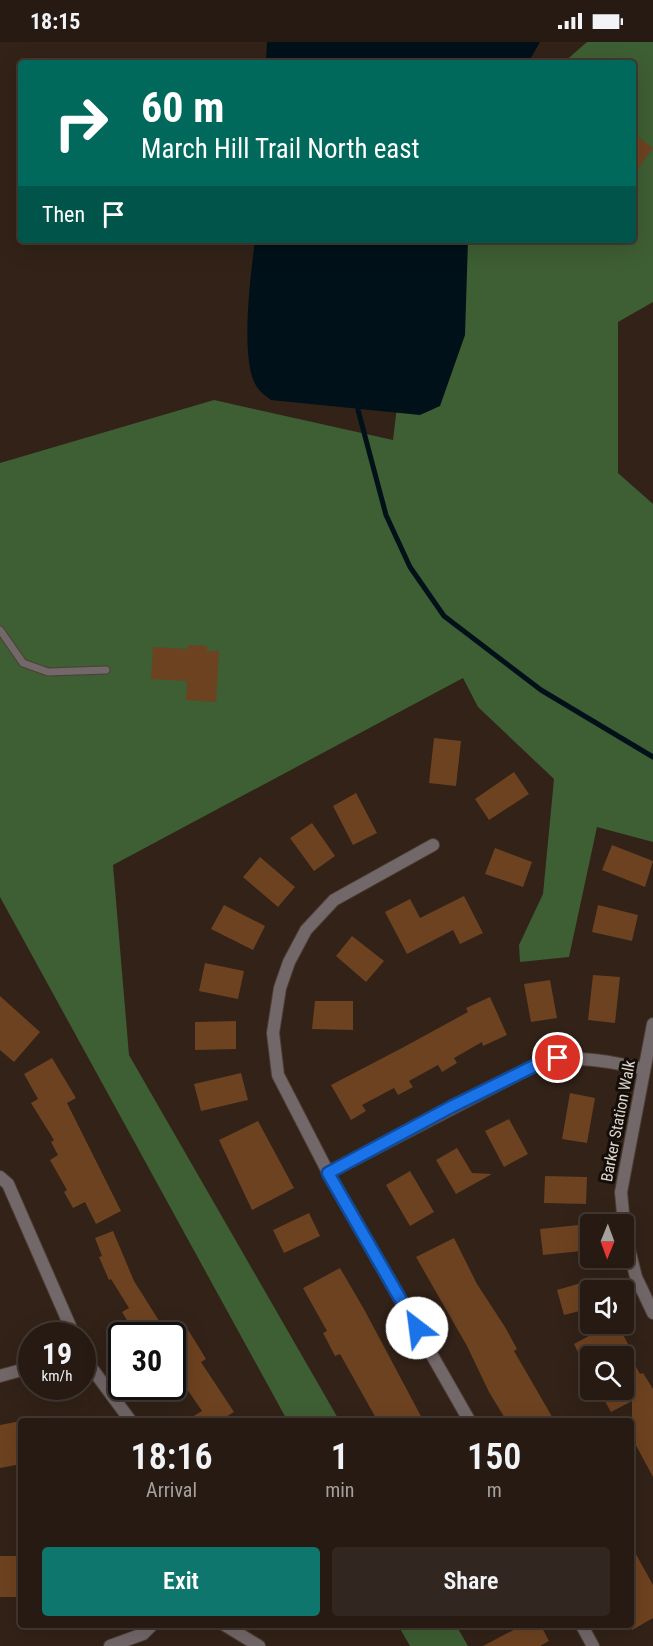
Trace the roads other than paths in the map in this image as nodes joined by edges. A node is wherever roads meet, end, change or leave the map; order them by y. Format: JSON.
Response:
{"nodes":[{"id":1,"x":0,"y":630,"type":"edge"},
{"id":2,"x":106,"y":670,"type":"dead end"},
{"id":3,"x":433,"y":844,"type":"dead end"},
{"id":4,"x":653,"y":1024,"type":"edge"},
{"id":5,"x":644,"y":1069,"type":"junction"},
{"id":6,"x":328,"y":1173,"type":"junction"},
{"id":7,"x":0,"y":1177,"type":"edge"},
{"id":8,"x":623,"y":1214,"type":"edge"},
{"id":9,"x":634,"y":1268,"type":"edge"},
{"id":10,"x":653,"y":1312,"type":"edge"},
{"id":11,"x":68,"y":1322,"type":"edge"},
{"id":12,"x":18,"y":1371,"type":"edge"},
{"id":13,"x":96,"y":1374,"type":"edge"},
{"id":14,"x":0,"y":1376,"type":"edge"},
{"id":15,"x":129,"y":1418,"type":"edge"},
{"id":16,"x":469,"y":1418,"type":"edge"},
{"id":17,"x":149,"y":1628,"type":"edge"},
{"id":18,"x":230,"y":1628,"type":"edge"},
{"id":19,"x":583,"y":1628,"type":"edge"},
{"id":20,"x":110,"y":1646,"type":"edge"},
{"id":21,"x":259,"y":1646,"type":"edge"},
{"id":22,"x":593,"y":1646,"type":"edge"}],
"edges":[{"from":1,"to":2,"type":"lane"},
{"from":3,"to":6,"type":"street"},
{"from":4,"to":5,"type":"street","name":"Barker Station Walk"},
{"from":5,"to":6,"type":"street"},
{"from":5,"to":8,"type":"street","name":"Barker Station Walk"},
{"from":6,"to":16,"type":"street"},
{"from":7,"to":11,"type":"street"},
{"from":9,"to":10,"type":"street"},
{"from":12,"to":14,"type":"street"},
{"from":13,"to":15,"type":"street"},
{"from":17,"to":20,"type":"street"},
{"from":18,"to":21,"type":"street"},
{"from":19,"to":22,"type":"street"}]}
